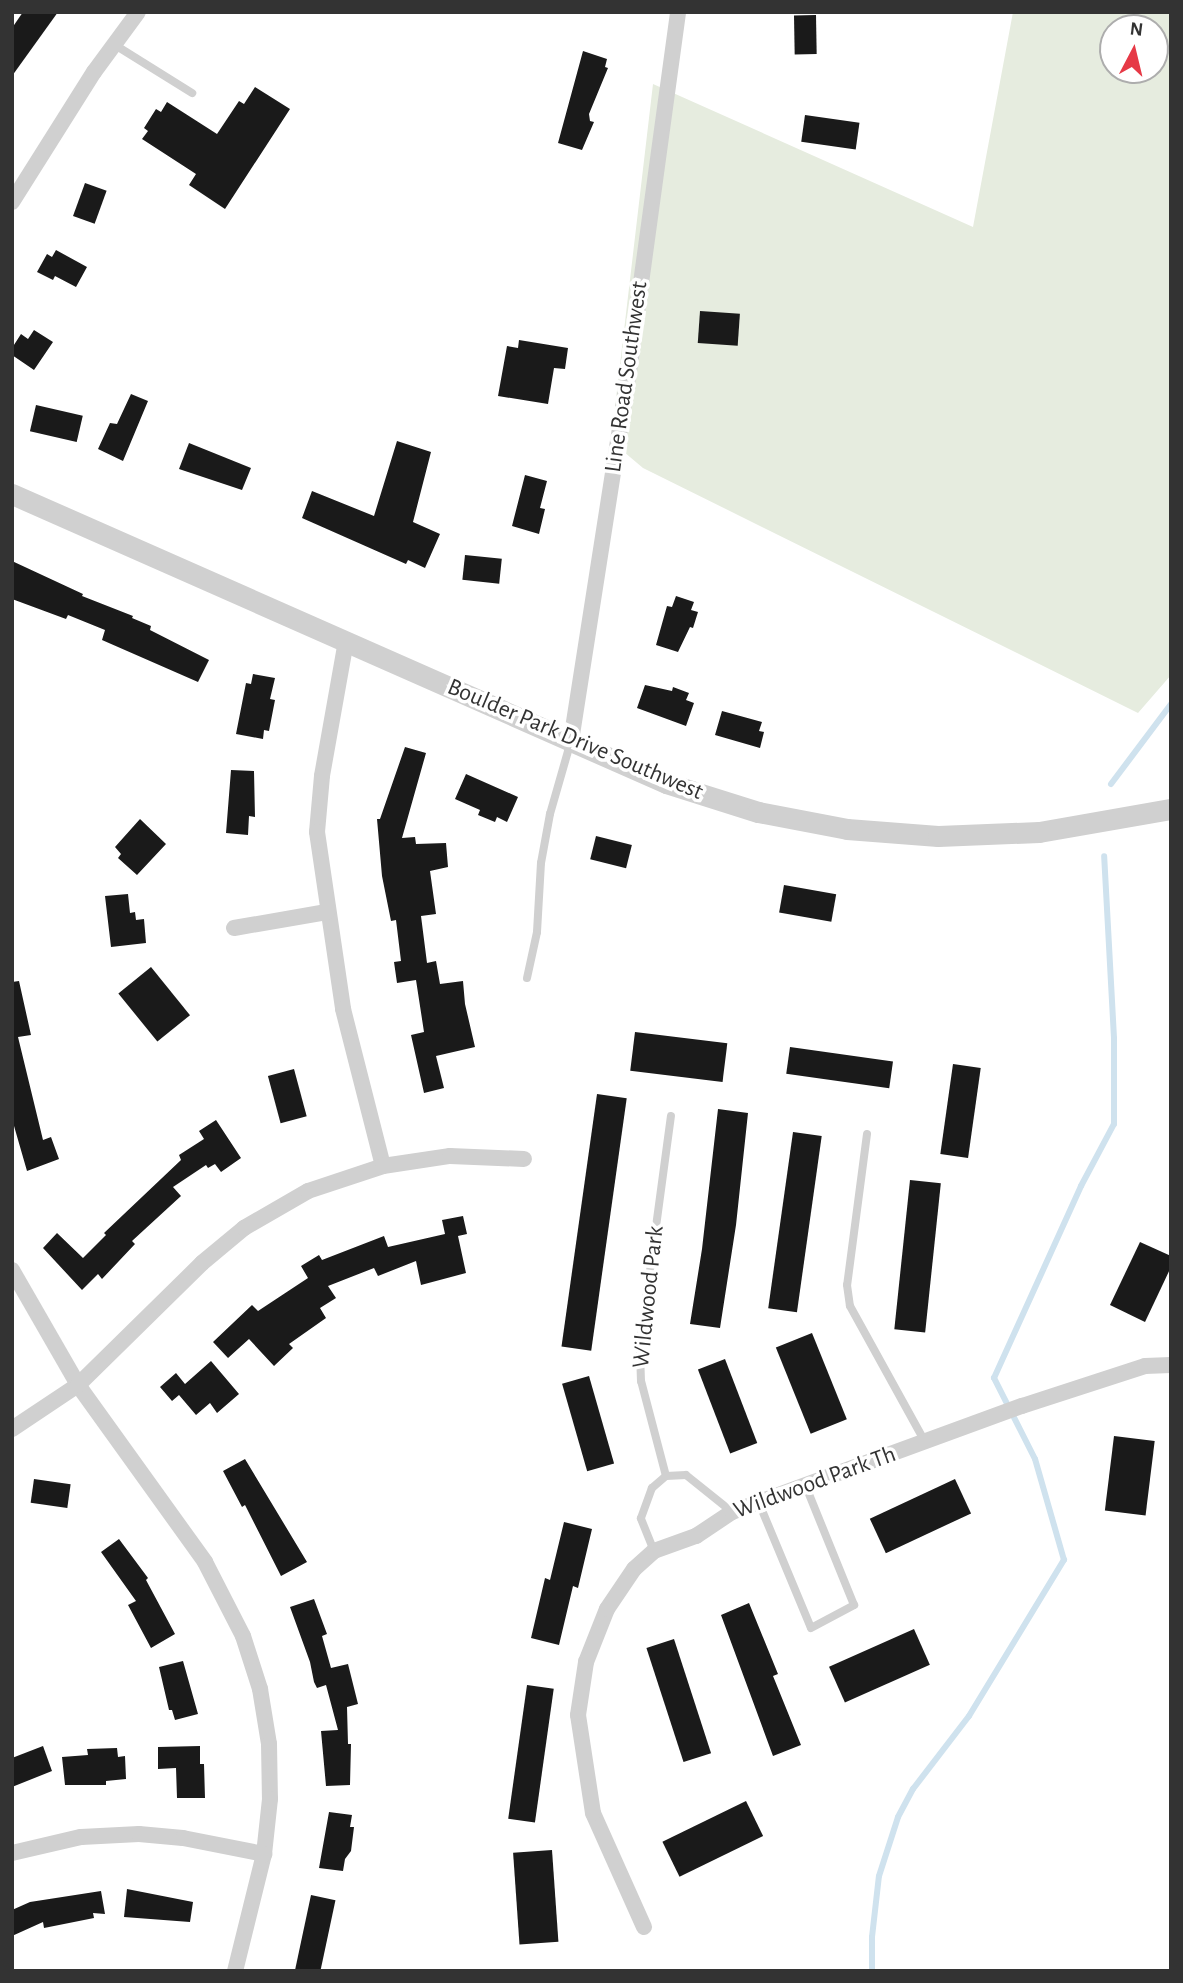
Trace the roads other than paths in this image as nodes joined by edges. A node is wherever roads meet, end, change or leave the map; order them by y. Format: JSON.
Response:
{"nodes":[{"id":1,"x":138,"y":12,"type":"edge"},
{"id":2,"x":678,"y":12,"type":"edge"},
{"id":3,"x":115,"y":45,"type":"junction"},
{"id":4,"x":192,"y":93,"type":"dead end"},
{"id":5,"x":12,"y":202,"type":"edge"},
{"id":6,"x":12,"y":494,"type":"edge"},
{"id":7,"x":346,"y":641,"type":"junction"},
{"id":8,"x":571,"y":741,"type":"junction"},
{"id":9,"x":1171,"y":809,"type":"edge"},
{"id":10,"x":327,"y":912,"type":"junction"},
{"id":11,"x":234,"y":928,"type":"dead end"},
{"id":12,"x":527,"y":978,"type":"dead end"},
{"id":13,"x":671,"y":1116,"type":"dead end"},
{"id":14,"x":867,"y":1134,"type":"dead end"},
{"id":15,"x":524,"y":1159,"type":"dead end"},
{"id":16,"x":383,"y":1166,"type":"junction"},
{"id":17,"x":12,"y":1270,"type":"edge"},
{"id":18,"x":1171,"y":1365,"type":"edge"},
{"id":19,"x":78,"y":1385,"type":"junction"},
{"id":20,"x":12,"y":1429,"type":"edge"},
{"id":21,"x":925,"y":1442,"type":"junction"},
{"id":22,"x":666,"y":1476,"type":"junction"},
{"id":23,"x":806,"y":1486,"type":"junction"},
{"id":24,"x":759,"y":1503,"type":"junction"},
{"id":25,"x":732,"y":1511,"type":"junction"},
{"id":26,"x":654,"y":1551,"type":"junction"},
{"id":27,"x":12,"y":1853,"type":"edge"},
{"id":28,"x":264,"y":1854,"type":"junction"},
{"id":29,"x":644,"y":1927,"type":"dead end"},
{"id":30,"x":236,"y":1971,"type":"edge"}],
"edges":[{"from":1,"to":3,"type":"street"},
{"from":2,"to":8,"type":"street","name":"Line Road Southwest"},
{"from":3,"to":4,"type":"lane"},
{"from":3,"to":5,"type":"street"},
{"from":6,"to":7,"type":"street","name":"Boulder Park Drive Southwest"},
{"from":7,"to":8,"type":"street","name":"Boulder Park Drive Southwest"},
{"from":7,"to":10,"type":"street"},
{"from":8,"to":9,"type":"street","name":"Boulder Park Drive Southwest"},
{"from":8,"to":12,"type":"lane"},
{"from":10,"to":11,"type":"street"},
{"from":10,"to":16,"type":"street"},
{"from":13,"to":22,"type":"lane","name":"Wildwood Park"},
{"from":14,"to":21,"type":"lane"},
{"from":15,"to":16,"type":"street"},
{"from":16,"to":19,"type":"street"},
{"from":17,"to":19,"type":"street"},
{"from":18,"to":21,"type":"street","name":"Wildwood Park Th"},
{"from":19,"to":20,"type":"street"},
{"from":19,"to":28,"type":"street"},
{"from":21,"to":23,"type":"street","name":"Wildwood Park Th"},
{"from":22,"to":25,"type":"lane"},
{"from":22,"to":26,"type":"lane"},
{"from":23,"to":24,"type":"street","name":"Wildwood Park Th"},
{"from":23,"to":24,"type":"lane"},
{"from":24,"to":25,"type":"street","name":"Wildwood Park Th"},
{"from":25,"to":26,"type":"street","name":"Wildwood Park Th"},
{"from":26,"to":29,"type":"street","name":"Wildwood Park Th"},
{"from":27,"to":28,"type":"street"},
{"from":28,"to":30,"type":"street"}]}
